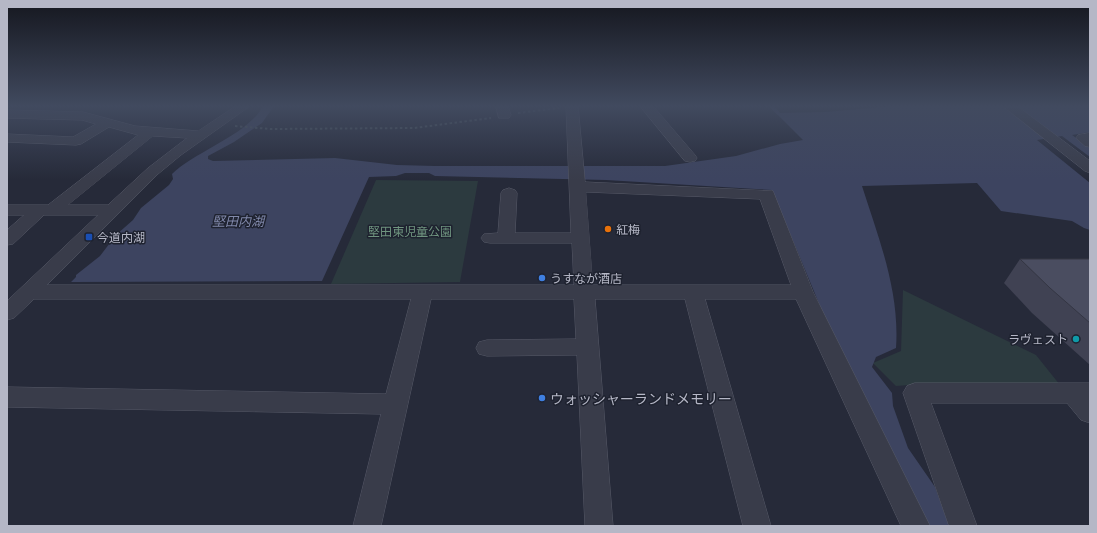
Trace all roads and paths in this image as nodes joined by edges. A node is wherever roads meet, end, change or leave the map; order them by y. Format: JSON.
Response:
{"nodes":[{"id":1,"x":93,"y":131,"type":"edge"},
{"id":2,"x":141,"y":131,"type":"edge"},
{"id":3,"x":208,"y":131,"type":"edge"},
{"id":4,"x":574,"y":131,"type":"edge"},
{"id":5,"x":667,"y":131,"type":"edge"},
{"id":6,"x":1042,"y":131,"type":"edge"},
{"id":7,"x":150,"y":132,"type":"junction"},
{"id":8,"x":200,"y":136,"type":"junction"},
{"id":9,"x":1090,"y":137,"type":"edge"},
{"id":10,"x":7,"y":138,"type":"edge"},
{"id":11,"x":1090,"y":143,"type":"edge"},
{"id":12,"x":690,"y":158,"type":"dead end"},
{"id":13,"x":1090,"y":168,"type":"edge"},
{"id":14,"x":577,"y":184,"type":"junction"},
{"id":15,"x":509,"y":193,"type":"dead end"},
{"id":16,"x":47,"y":209,"type":"junction"},
{"id":17,"x":7,"y":210,"type":"edge"},
{"id":18,"x":111,"y":210,"type":"junction"},
{"id":19,"x":580,"y":238,"type":"junction"},
{"id":20,"x":7,"y":240,"type":"edge"},
{"id":21,"x":28,"y":292,"type":"junction"},
{"id":22,"x":693,"y":292,"type":"junction"},
{"id":23,"x":803,"y":292,"type":"junction"},
{"id":24,"x":422,"y":293,"type":"junction"},
{"id":25,"x":584,"y":293,"type":"junction"},
{"id":26,"x":7,"y":313,"type":"edge"},
{"id":27,"x":587,"y":347,"type":"junction"},
{"id":28,"x":487,"y":348,"type":"dead end"},
{"id":29,"x":1082,"y":393,"type":"edge"},
{"id":30,"x":7,"y":397,"type":"edge"},
{"id":31,"x":396,"y":404,"type":"junction"},
{"id":32,"x":1090,"y":413,"type":"edge"},
{"id":33,"x":367,"y":526,"type":"edge"},
{"id":34,"x":599,"y":526,"type":"edge"},
{"id":35,"x":757,"y":526,"type":"edge"},
{"id":36,"x":916,"y":526,"type":"edge"},
{"id":37,"x":963,"y":526,"type":"edge"}],
"edges":[{"from":1,"to":10,"type":"street"},
{"from":2,"to":7,"type":"street"},
{"from":3,"to":8,"type":"street"},
{"from":4,"to":14,"type":"street"},
{"from":5,"to":12,"type":"street"},
{"from":6,"to":13,"type":"street"},
{"from":7,"to":8,"type":"street"},
{"from":7,"to":16,"type":"street"},
{"from":8,"to":18,"type":"street"},
{"from":9,"to":11,"type":"street"},
{"from":14,"to":19,"type":"street"},
{"from":14,"to":23,"type":"street"},
{"from":15,"to":19,"type":"street"},
{"from":16,"to":17,"type":"street"},
{"from":16,"to":18,"type":"street"},
{"from":16,"to":20,"type":"street"},
{"from":18,"to":21,"type":"street"},
{"from":19,"to":25,"type":"street"},
{"from":21,"to":24,"type":"street"},
{"from":21,"to":26,"type":"street"},
{"from":22,"to":23,"type":"street"},
{"from":22,"to":25,"type":"street"},
{"from":22,"to":35,"type":"street"},
{"from":23,"to":36,"type":"street"},
{"from":24,"to":25,"type":"street"},
{"from":24,"to":31,"type":"street"},
{"from":25,"to":27,"type":"street"},
{"from":27,"to":28,"type":"street"},
{"from":27,"to":34,"type":"street"},
{"from":29,"to":32,"type":"street"},
{"from":29,"to":37,"type":"street"},
{"from":30,"to":31,"type":"street"},
{"from":31,"to":33,"type":"street"}]}
